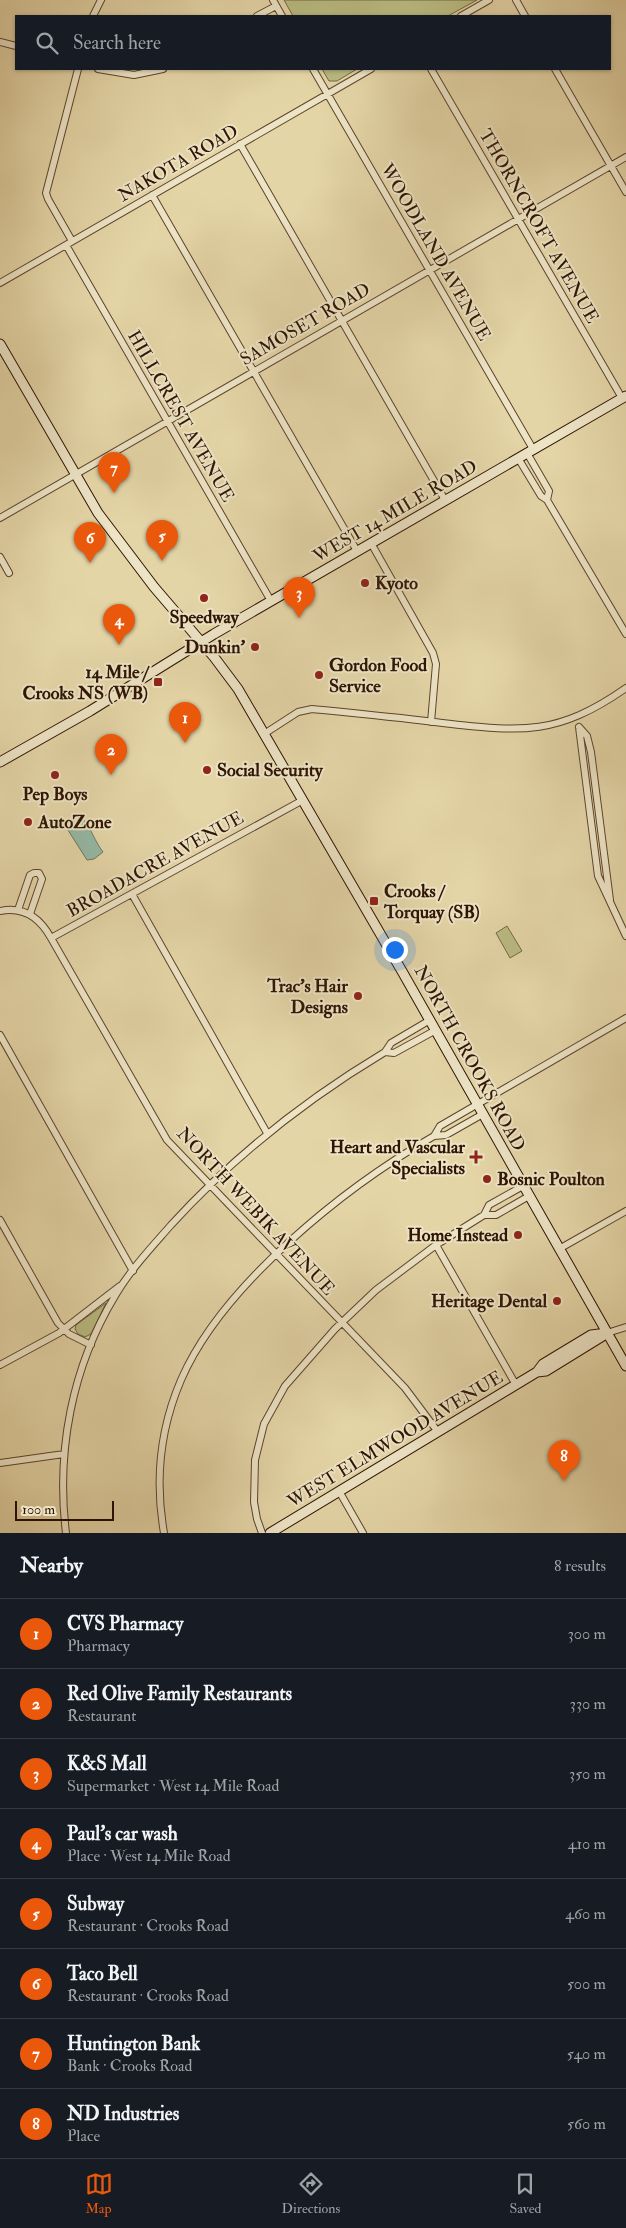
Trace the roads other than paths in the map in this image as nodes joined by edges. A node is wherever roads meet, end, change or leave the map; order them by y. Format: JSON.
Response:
{"nodes":[{"id":1,"x":102,"y":0,"type":"edge"},
{"id":2,"x":489,"y":0,"type":"edge"},
{"id":3,"x":516,"y":0,"type":"edge"},
{"id":4,"x":274,"y":3,"type":"edge"},
{"id":5,"x":94,"y":15,"type":"edge"},
{"id":6,"x":258,"y":15,"type":"edge"},
{"id":7,"x":281,"y":15,"type":"edge"},
{"id":8,"x":463,"y":15,"type":"edge"},
{"id":9,"x":524,"y":15,"type":"edge"},
{"id":10,"x":0,"y":42,"type":"edge"},
{"id":11,"x":15,"y":46,"type":"edge"},
{"id":12,"x":78,"y":70,"type":"edge"},
{"id":13,"x":104,"y":70,"type":"edge"},
{"id":14,"x":158,"y":70,"type":"edge"},
{"id":15,"x":313,"y":70,"type":"edge"},
{"id":16,"x":369,"y":70,"type":"edge"},
{"id":17,"x":432,"y":70,"type":"edge"},
{"id":18,"x":556,"y":70,"type":"edge"},
{"id":19,"x":327,"y":94,"type":"junction"},
{"id":20,"x":240,"y":144,"type":"junction"},
{"id":21,"x":626,"y":157,"type":"edge"},
{"id":22,"x":611,"y":166,"type":"junction"},
{"id":23,"x":626,"y":192,"type":"edge"},
{"id":24,"x":152,"y":195,"type":"junction"},
{"id":25,"x":518,"y":219,"type":"junction"},
{"id":26,"x":72,"y":241,"type":"junction"},
{"id":27,"x":66,"y":245,"type":"junction"},
{"id":28,"x":430,"y":270,"type":"junction"},
{"id":29,"x":0,"y":283,"type":"edge"},
{"id":30,"x":342,"y":320,"type":"junction"},
{"id":31,"x":0,"y":344,"type":"edge"},
{"id":32,"x":254,"y":371,"type":"junction"},
{"id":33,"x":624,"y":397,"type":"edge"},
{"id":34,"x":167,"y":422,"type":"junction"},
{"id":35,"x":530,"y":451,"type":"junction"},
{"id":36,"x":518,"y":458,"type":"junction"},
{"id":37,"x":75,"y":475,"type":"junction"},
{"id":38,"x":445,"y":500,"type":"junction"},
{"id":39,"x":547,"y":500,"type":"junction"},
{"id":40,"x":0,"y":518,"type":"edge"},
{"id":41,"x":371,"y":543,"type":"junction"},
{"id":42,"x":358,"y":551,"type":"junction"},
{"id":43,"x":0,"y":557,"type":"edge"},
{"id":44,"x":9,"y":573,"type":"dead end"},
{"id":45,"x":271,"y":601,"type":"junction"},
{"id":46,"x":626,"y":634,"type":"edge"},
{"id":47,"x":201,"y":642,"type":"junction"},
{"id":48,"x":626,"y":688,"type":"edge"},
{"id":49,"x":575,"y":718,"type":"junction"},
{"id":50,"x":432,"y":722,"type":"junction"},
{"id":51,"x":579,"y":727,"type":"junction"},
{"id":52,"x":264,"y":734,"type":"junction"},
{"id":53,"x":0,"y":762,"type":"edge"},
{"id":54,"x":303,"y":800,"type":"junction"},
{"id":55,"x":132,"y":894,"type":"junction"},
{"id":56,"x":610,"y":902,"type":"junction"},
{"id":57,"x":18,"y":910,"type":"junction"},
{"id":58,"x":0,"y":911,"type":"edge"},
{"id":59,"x":30,"y":914,"type":"junction"},
{"id":60,"x":626,"y":936,"type":"edge"},
{"id":61,"x":52,"y":938,"type":"junction"},
{"id":62,"x":626,"y":1018,"type":"edge"},
{"id":63,"x":430,"y":1020,"type":"junction"},
{"id":64,"x":436,"y":1030,"type":"junction"},
{"id":65,"x":0,"y":1035,"type":"edge"},
{"id":66,"x":385,"y":1052,"type":"junction"},
{"id":67,"x":478,"y":1104,"type":"junction"},
{"id":68,"x":483,"y":1114,"type":"junction"},
{"id":69,"x":267,"y":1134,"type":"junction"},
{"id":70,"x":434,"y":1136,"type":"junction"},
{"id":71,"x":209,"y":1185,"type":"junction"},
{"id":72,"x":523,"y":1186,"type":"junction"},
{"id":73,"x":529,"y":1196,"type":"junction"},
{"id":74,"x":626,"y":1211,"type":"edge"},
{"id":75,"x":484,"y":1215,"type":"junction"},
{"id":76,"x":0,"y":1220,"type":"edge"},
{"id":77,"x":436,"y":1245,"type":"junction"},
{"id":78,"x":559,"y":1249,"type":"junction"},
{"id":79,"x":276,"y":1255,"type":"junction"},
{"id":80,"x":133,"y":1270,"type":"junction"},
{"id":81,"x":123,"y":1283,"type":"junction"},
{"id":82,"x":341,"y":1323,"type":"junction"},
{"id":83,"x":626,"y":1327,"type":"edge"},
{"id":84,"x":63,"y":1330,"type":"junction"},
{"id":85,"x":607,"y":1332,"type":"junction"},
{"id":86,"x":91,"y":1345,"type":"junction"},
{"id":87,"x":0,"y":1365,"type":"edge"},
{"id":88,"x":626,"y":1366,"type":"edge"},
{"id":89,"x":516,"y":1385,"type":"junction"},
{"id":90,"x":438,"y":1432,"type":"junction"},
{"id":91,"x":64,"y":1454,"type":"junction"},
{"id":92,"x":0,"y":1463,"type":"edge"},
{"id":93,"x":339,"y":1491,"type":"junction"},
{"id":94,"x":66,"y":1533,"type":"edge"},
{"id":95,"x":164,"y":1533,"type":"edge"},
{"id":96,"x":262,"y":1533,"type":"edge"},
{"id":97,"x":270,"y":1533,"type":"edge"},
{"id":98,"x":363,"y":1533,"type":"edge"}],
"edges":[{"from":1,"to":5,"type":"street"},
{"from":2,"to":8,"type":"street"},
{"from":3,"to":9,"type":"street"},
{"from":4,"to":6,"type":"street"},
{"from":4,"to":7,"type":"street"},
{"from":10,"to":11,"type":"street"},
{"from":12,"to":26,"type":"street"},
{"from":13,"to":14,"type":"street"},
{"from":15,"to":19,"type":"street","name":"WOODLAND AVENUE"},
{"from":16,"to":19,"type":"street","name":"NAKOTA ROAD"},
{"from":17,"to":25,"type":"street","name":"THORNCROFT AVENUE"},
{"from":18,"to":22,"type":"street"},
{"from":19,"to":20,"type":"street","name":"NAKOTA ROAD"},
{"from":19,"to":28,"type":"street","name":"WOODLAND AVENUE"},
{"from":20,"to":24,"type":"street","name":"NAKOTA ROAD"},
{"from":20,"to":30,"type":"street"},
{"from":21,"to":22,"type":"street","name":"SAMOSET ROAD"},
{"from":22,"to":23,"type":"street"},
{"from":22,"to":25,"type":"street","name":"SAMOSET ROAD"},
{"from":24,"to":26,"type":"street","name":"NAKOTA ROAD"},
{"from":24,"to":32,"type":"street"},
{"from":25,"to":28,"type":"street","name":"SAMOSET ROAD"},
{"from":25,"to":33,"type":"street","name":"THORNCROFT AVENUE"},
{"from":26,"to":27,"type":"street","name":"NAKOTA ROAD"},
{"from":27,"to":29,"type":"street","name":"NAKOTA ROAD"},
{"from":27,"to":34,"type":"street","name":"HILLCREST AVENUE"},
{"from":28,"to":30,"type":"street","name":"SAMOSET ROAD"},
{"from":28,"to":35,"type":"street","name":"WOODLAND AVENUE"},
{"from":30,"to":32,"type":"street","name":"SAMOSET ROAD"},
{"from":30,"to":38,"type":"street"},
{"from":31,"to":37,"type":"main road","name":"NORTH CROOKS ROAD"},
{"from":32,"to":34,"type":"street","name":"SAMOSET ROAD"},
{"from":32,"to":42,"type":"street"},
{"from":33,"to":35,"type":"main road","name":"WEST 14 MILE ROAD"},
{"from":34,"to":37,"type":"street","name":"SAMOSET ROAD"},
{"from":34,"to":45,"type":"street","name":"HILLCREST AVENUE"},
{"from":35,"to":36,"type":"main road","name":"WEST 14 MILE ROAD"},
{"from":35,"to":39,"type":"street","name":"WOODLAND AVENUE"},
{"from":36,"to":38,"type":"main road","name":"WEST 14 MILE ROAD"},
{"from":36,"to":39,"type":"street","name":"WOODLAND AVENUE"},
{"from":37,"to":40,"type":"street","name":"SAMOSET ROAD"},
{"from":37,"to":47,"type":"main road","name":"NORTH CROOKS ROAD"},
{"from":38,"to":41,"type":"main road","name":"WEST 14 MILE ROAD"},
{"from":39,"to":46,"type":"street","name":"WOODLAND AVENUE"},
{"from":41,"to":42,"type":"main road","name":"WEST 14 MILE ROAD"},
{"from":41,"to":50,"type":"street"},
{"from":42,"to":45,"type":"main road","name":"WEST 14 MILE ROAD"},
{"from":43,"to":44,"type":"street"},
{"from":45,"to":47,"type":"main road","name":"WEST 14 MILE ROAD"},
{"from":47,"to":52,"type":"main road","name":"NORTH CROOKS ROAD"},
{"from":47,"to":53,"type":"main road","name":"WEST 14 MILE ROAD"},
{"from":48,"to":49,"type":"street"},
{"from":49,"to":50,"type":"street"},
{"from":49,"to":51,"type":"street"},
{"from":50,"to":52,"type":"street"},
{"from":51,"to":56,"type":"street"},
{"from":51,"to":56,"type":"street"},
{"from":52,"to":54,"type":"main road","name":"NORTH CROOKS ROAD"},
{"from":54,"to":55,"type":"street","name":"BROADACRE AVENUE"},
{"from":54,"to":63,"type":"main road","name":"NORTH CROOKS ROAD"},
{"from":55,"to":61,"type":"street","name":"BROADACRE AVENUE"},
{"from":55,"to":69,"type":"street"},
{"from":56,"to":60,"type":"street"},
{"from":57,"to":58,"type":"street"},
{"from":57,"to":59,"type":"street"},
{"from":57,"to":59,"type":"street"},
{"from":59,"to":61,"type":"street"},
{"from":61,"to":71,"type":"street","name":"NORTH WEBIK AVENUE"},
{"from":62,"to":67,"type":"street"},
{"from":63,"to":64,"type":"main road","name":"NORTH CROOKS ROAD"},
{"from":63,"to":66,"type":"street"},
{"from":64,"to":66,"type":"street"},
{"from":64,"to":67,"type":"main road","name":"NORTH CROOKS ROAD"},
{"from":65,"to":80,"type":"street"},
{"from":66,"to":69,"type":"street"},
{"from":67,"to":68,"type":"main road","name":"NORTH CROOKS ROAD"},
{"from":67,"to":70,"type":"street"},
{"from":68,"to":70,"type":"street"},
{"from":68,"to":72,"type":"main road","name":"NORTH CROOKS ROAD"},
{"from":69,"to":71,"type":"street"},
{"from":70,"to":79,"type":"street"},
{"from":71,"to":79,"type":"street","name":"NORTH WEBIK AVENUE"},
{"from":71,"to":80,"type":"street"},
{"from":72,"to":73,"type":"main road","name":"NORTH CROOKS ROAD"},
{"from":72,"to":75,"type":"street"},
{"from":73,"to":75,"type":"street"},
{"from":73,"to":78,"type":"main road","name":"NORTH CROOKS ROAD"},
{"from":74,"to":78,"type":"street"},
{"from":75,"to":77,"type":"street"},
{"from":76,"to":84,"type":"street"},
{"from":77,"to":82,"type":"street"},
{"from":77,"to":89,"type":"street"},
{"from":78,"to":85,"type":"main road","name":"NORTH CROOKS ROAD"},
{"from":79,"to":82,"type":"street","name":"NORTH WEBIK AVENUE"},
{"from":79,"to":95,"type":"street"},
{"from":80,"to":81,"type":"street"},
{"from":81,"to":84,"type":"street"},
{"from":81,"to":86,"type":"street"},
{"from":82,"to":90,"type":"street","name":"NORTH WEBIK AVENUE"},
{"from":82,"to":96,"type":"street"},
{"from":83,"to":85,"type":"street"},
{"from":84,"to":86,"type":"street"},
{"from":84,"to":87,"type":"street"},
{"from":85,"to":88,"type":"main road","name":"NORTH CROOKS ROAD"},
{"from":85,"to":89,"type":"main road","name":"WEST ELMWOOD AVENUE"},
{"from":86,"to":91,"type":"street"},
{"from":89,"to":90,"type":"main road","name":"WEST ELMWOOD AVENUE"},
{"from":90,"to":93,"type":"main road","name":"WEST ELMWOOD AVENUE"},
{"from":91,"to":92,"type":"street"},
{"from":91,"to":94,"type":"street"},
{"from":93,"to":97,"type":"main road","name":"WEST ELMWOOD AVENUE"},
{"from":93,"to":98,"type":"street"}]}
